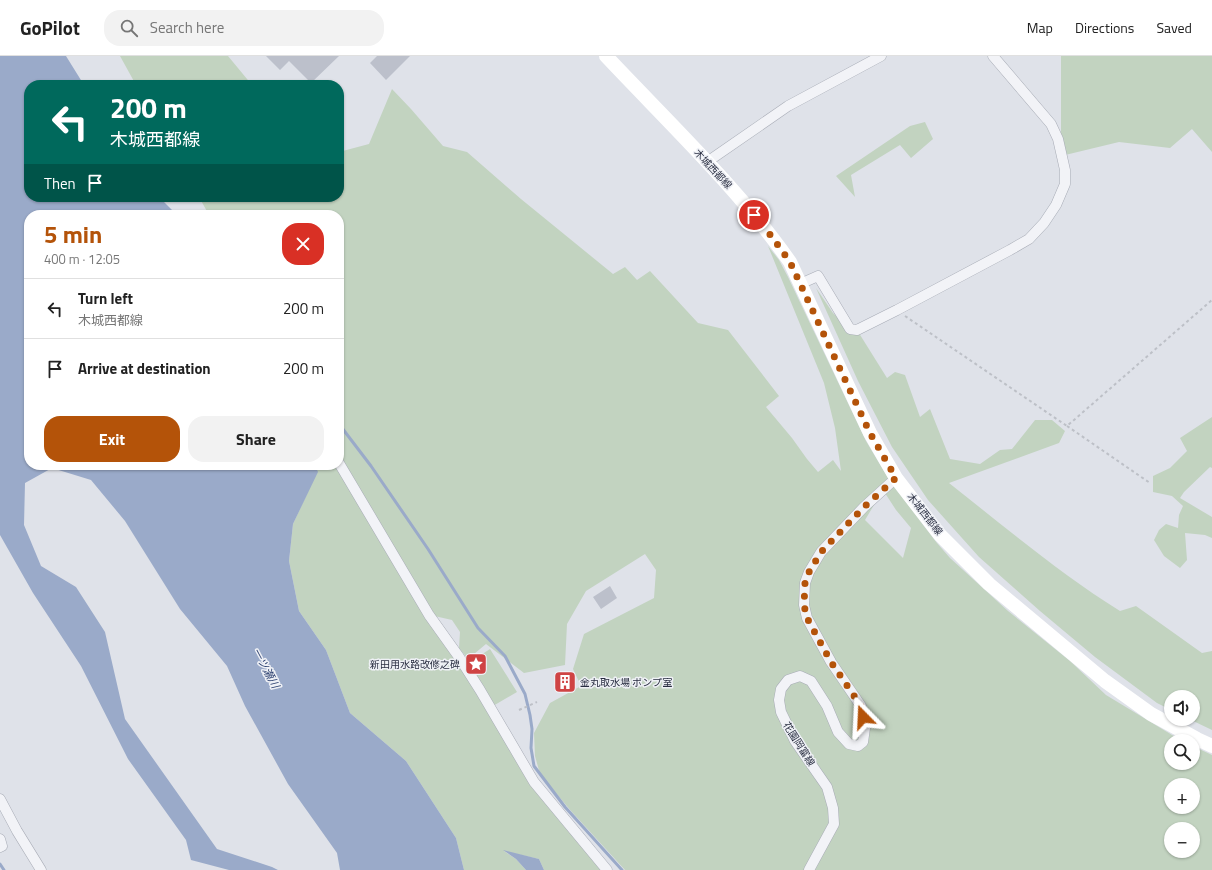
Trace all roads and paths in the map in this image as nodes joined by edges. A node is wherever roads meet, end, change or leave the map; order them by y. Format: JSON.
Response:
{"nodes":[{"id":1,"x":606,"y":56,"type":"edge"},
{"id":2,"x":881,"y":56,"type":"edge"},
{"id":3,"x":993,"y":56,"type":"edge"},
{"id":4,"x":707,"y":162,"type":"junction"},
{"id":5,"x":800,"y":284,"type":"junction"},
{"id":6,"x":1212,"y":300,"type":"edge"},
{"id":7,"x":898,"y":310,"type":"junction"},
{"id":8,"x":1067,"y":426,"type":"junction"},
{"id":9,"x":343,"y":470,"type":"edge"},
{"id":10,"x":896,"y":478,"type":"junction"},
{"id":11,"x":1150,"y":483,"type":"dead end"},
{"id":12,"x":537,"y":702,"type":"dead end"},
{"id":13,"x":519,"y":710,"type":"dead end"},
{"id":14,"x":1212,"y":746,"type":"edge"},
{"id":15,"x":0,"y":800,"type":"edge"},
{"id":16,"x":0,"y":839,"type":"edge"},
{"id":17,"x":0,"y":847,"type":"edge"},
{"id":18,"x":41,"y":870,"type":"edge"},
{"id":19,"x":608,"y":870,"type":"edge"},
{"id":20,"x":809,"y":870,"type":"edge"}],
"edges":[{"from":1,"to":4,"type":"main road","name":"木城西都線"},
{"from":2,"to":4,"type":"street"},
{"from":3,"to":7,"type":"street"},
{"from":4,"to":5,"type":"main road","name":"木城西都線"},
{"from":5,"to":7,"type":"street"},
{"from":5,"to":10,"type":"main road","name":"木城西都線"},
{"from":6,"to":8,"type":"path"},
{"from":7,"to":8,"type":"path"},
{"from":8,"to":11,"type":"path"},
{"from":9,"to":19,"type":"street"},
{"from":10,"to":14,"type":"main road","name":"木城西都線"},
{"from":10,"to":20,"type":"street","name":"花園岡富線"},
{"from":12,"to":13,"type":"path"},
{"from":15,"to":18,"type":"street"},
{"from":16,"to":17,"type":"street"}]}
